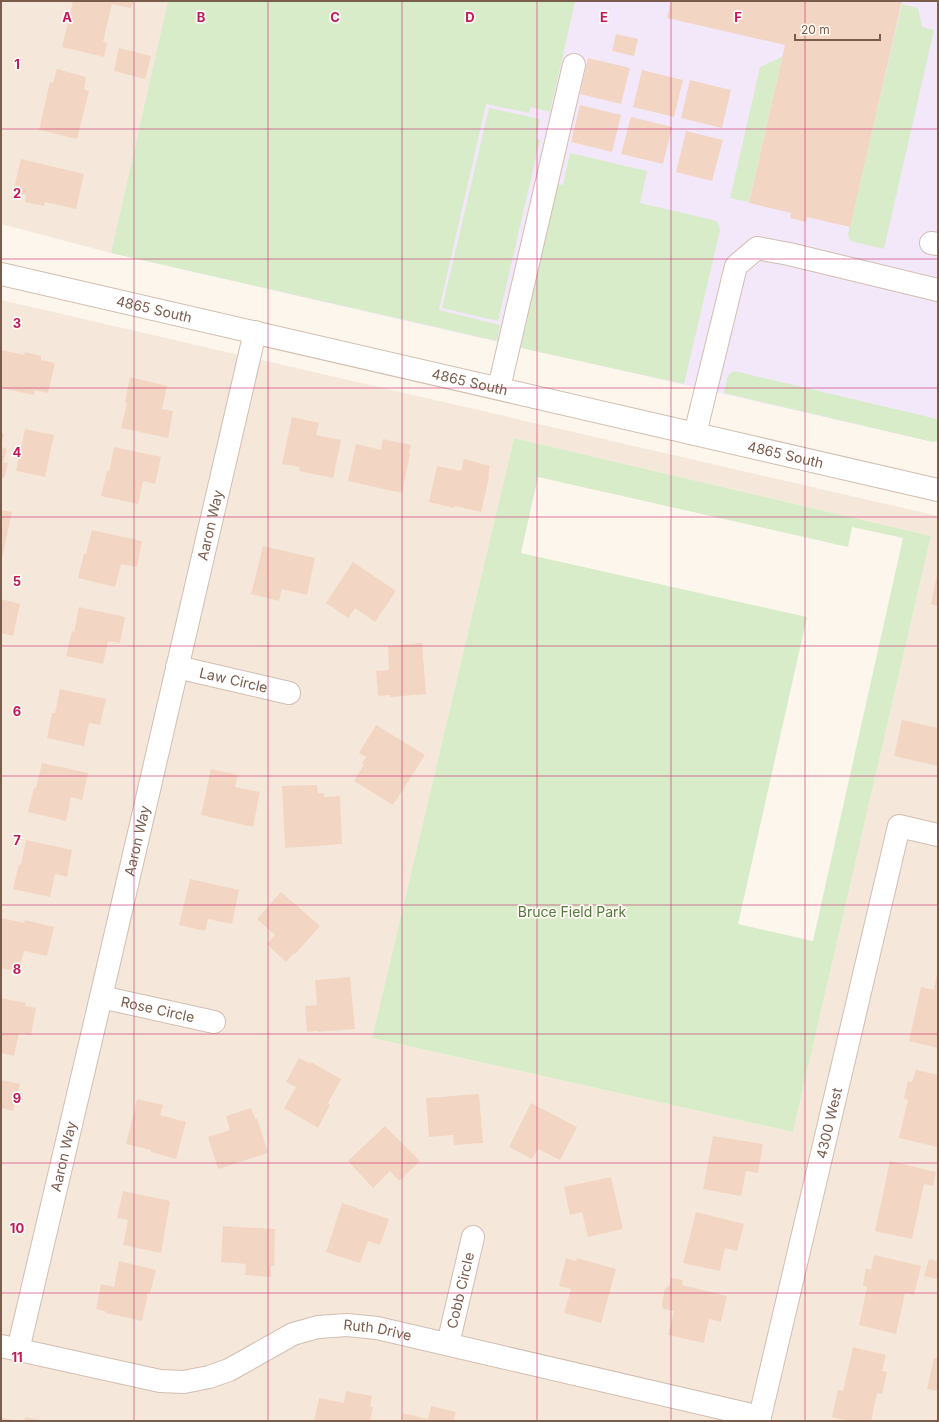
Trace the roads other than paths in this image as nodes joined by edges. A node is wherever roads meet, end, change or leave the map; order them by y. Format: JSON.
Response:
{"nodes":[{"id":1,"x":574,"y":65,"type":"dead end"},
{"id":2,"x":1,"y":274,"type":"edge"},
{"id":3,"x":938,"y":290,"type":"edge"},
{"id":4,"x":255,"y":332,"type":"junction"},
{"id":5,"x":499,"y":388,"type":"junction"},
{"id":6,"x":695,"y":434,"type":"junction"},
{"id":7,"x":938,"y":490,"type":"edge"},
{"id":8,"x":177,"y":667,"type":"junction"},
{"id":9,"x":289,"y":693,"type":"dead end"},
{"id":10,"x":938,"y":835,"type":"edge"},
{"id":11,"x":102,"y":997,"type":"junction"},
{"id":12,"x":214,"y":1022,"type":"dead end"},
{"id":13,"x":473,"y":1237,"type":"dead end"},
{"id":14,"x":448,"y":1344,"type":"junction"},
{"id":15,"x":10,"y":1348,"type":"edge"},
{"id":16,"x":759,"y":1419,"type":"edge"}],
"edges":[{"from":1,"to":5,"type":"street"},
{"from":2,"to":4,"type":"street","name":"4865 South"},
{"from":3,"to":6,"type":"street"},
{"from":4,"to":5,"type":"street","name":"4865 South"},
{"from":4,"to":8,"type":"street","name":"Aaron Way"},
{"from":5,"to":6,"type":"street","name":"4865 South"},
{"from":6,"to":7,"type":"street","name":"4865 South"},
{"from":8,"to":9,"type":"street","name":"Law Circle"},
{"from":8,"to":11,"type":"street","name":"Aaron Way"},
{"from":10,"to":16,"type":"street","name":"4300 West"},
{"from":11,"to":12,"type":"street","name":"Rose Circle"},
{"from":11,"to":15,"type":"street","name":"Aaron Way"},
{"from":13,"to":14,"type":"street","name":"Cobb Circle"},
{"from":14,"to":15,"type":"street","name":"Ruth Drive"},
{"from":14,"to":16,"type":"street","name":"Ruth Drive"}]}
